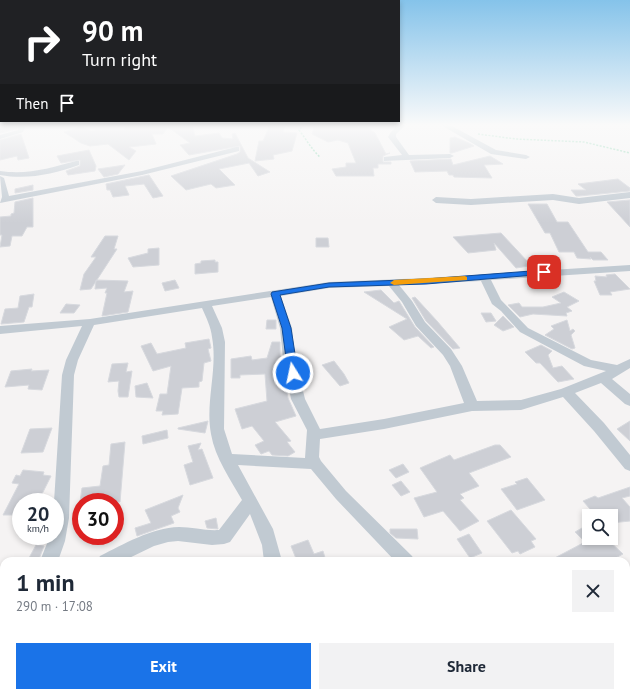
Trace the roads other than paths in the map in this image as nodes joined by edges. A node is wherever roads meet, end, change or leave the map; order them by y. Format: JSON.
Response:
{"nodes":[{"id":1,"x":203,"y":158,"type":"edge"},
{"id":2,"x":401,"y":158,"type":"edge"},
{"id":3,"x":387,"y":159,"type":"dead end"},
{"id":4,"x":76,"y":163,"type":"dead end"},
{"id":5,"x":0,"y":173,"type":"edge"},
{"id":6,"x":0,"y":178,"type":"edge"},
{"id":7,"x":630,"y":195,"type":"edge"},
{"id":8,"x":3,"y":199,"type":"edge"},
{"id":9,"x":436,"y":200,"type":"dead end"},
{"id":10,"x":630,"y":268,"type":"edge"},
{"id":11,"x":485,"y":277,"type":"junction"},
{"id":12,"x":392,"y":283,"type":"junction"},
{"id":13,"x":275,"y":294,"type":"junction"},
{"id":14,"x":206,"y":305,"type":"junction"},
{"id":15,"x":90,"y":322,"type":"junction"},
{"id":16,"x":0,"y":330,"type":"edge"},
{"id":17,"x":630,"y":363,"type":"edge"},
{"id":18,"x":618,"y":369,"type":"junction"},
{"id":19,"x":603,"y":378,"type":"junction"},
{"id":20,"x":566,"y":392,"type":"junction"},
{"id":21,"x":630,"y":401,"type":"edge"},
{"id":22,"x":472,"y":406,"type":"junction"},
{"id":23,"x":314,"y":434,"type":"junction"},
{"id":24,"x":227,"y":459,"type":"junction"},
{"id":25,"x":315,"y":464,"type":"junction"},
{"id":26,"x":630,"y":465,"type":"edge"},
{"id":27,"x":250,"y":502,"type":"junction"},
{"id":28,"x":51,"y":557,"type":"edge"},
{"id":29,"x":114,"y":557,"type":"edge"},
{"id":30,"x":272,"y":557,"type":"edge"},
{"id":31,"x":402,"y":557,"type":"edge"}],
"edges":[{"from":1,"to":8,"type":"street"},
{"from":2,"to":3,"type":"street"},
{"from":4,"to":5,"type":"street"},
{"from":6,"to":8,"type":"street"},
{"from":7,"to":9,"type":"street"},
{"from":10,"to":11,"type":"street"},
{"from":11,"to":12,"type":"street"},
{"from":11,"to":18,"type":"street"},
{"from":12,"to":13,"type":"street"},
{"from":12,"to":22,"type":"street"},
{"from":13,"to":14,"type":"street"},
{"from":13,"to":23,"type":"street"},
{"from":14,"to":15,"type":"street"},
{"from":14,"to":24,"type":"street"},
{"from":15,"to":16,"type":"street"},
{"from":15,"to":28,"type":"street"},
{"from":17,"to":18,"type":"street"},
{"from":18,"to":19,"type":"street"},
{"from":19,"to":20,"type":"street"},
{"from":19,"to":21,"type":"street"},
{"from":20,"to":22,"type":"street"},
{"from":20,"to":26,"type":"street"},
{"from":22,"to":23,"type":"street"},
{"from":23,"to":25,"type":"street"},
{"from":24,"to":25,"type":"street"},
{"from":24,"to":27,"type":"street"},
{"from":25,"to":31,"type":"street"},
{"from":27,"to":29,"type":"street"},
{"from":27,"to":30,"type":"street"}]}
